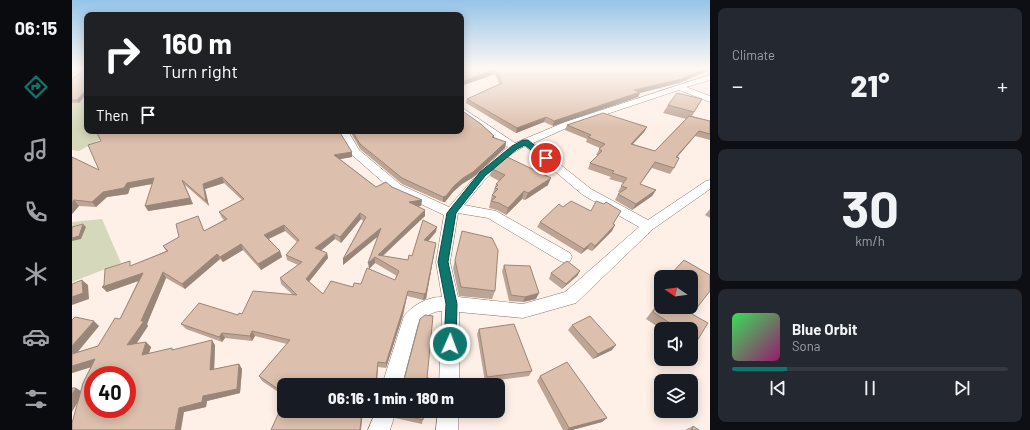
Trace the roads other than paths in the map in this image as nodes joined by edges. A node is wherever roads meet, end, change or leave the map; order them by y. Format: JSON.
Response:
{"nodes":[{"id":1,"x":672,"y":89,"type":"edge"},
{"id":2,"x":684,"y":89,"type":"edge"},
{"id":3,"x":710,"y":99,"type":"edge"},
{"id":4,"x":464,"y":112,"type":"edge"},
{"id":5,"x":345,"y":134,"type":"edge"},
{"id":6,"x":520,"y":145,"type":"junction"},
{"id":7,"x":710,"y":184,"type":"edge"},
{"id":8,"x":453,"y":210,"type":"junction"},
{"id":9,"x":648,"y":226,"type":"junction"},
{"id":10,"x":565,"y":257,"type":"dead end"},
{"id":11,"x":451,"y":304,"type":"junction"},
{"id":12,"x":394,"y":378,"type":"edge"},
{"id":13,"x":449,"y":378,"type":"edge"},
{"id":14,"x":383,"y":418,"type":"edge"},
{"id":15,"x":448,"y":418,"type":"edge"},
{"id":16,"x":379,"y":430,"type":"edge"},
{"id":17,"x":447,"y":430,"type":"edge"}],
"edges":[{"from":1,"to":6,"type":"street"},
{"from":2,"to":3,"type":"street"},
{"from":4,"to":6,"type":"street"},
{"from":5,"to":8,"type":"street"},
{"from":6,"to":8,"type":"street"},
{"from":6,"to":9,"type":"street"},
{"from":7,"to":9,"type":"street"},
{"from":8,"to":10,"type":"street"},
{"from":8,"to":11,"type":"street"},
{"from":9,"to":11,"type":"street"},
{"from":11,"to":12,"type":"street"},
{"from":11,"to":13,"type":"street"},
{"from":14,"to":16,"type":"street"},
{"from":15,"to":17,"type":"street"}]}
